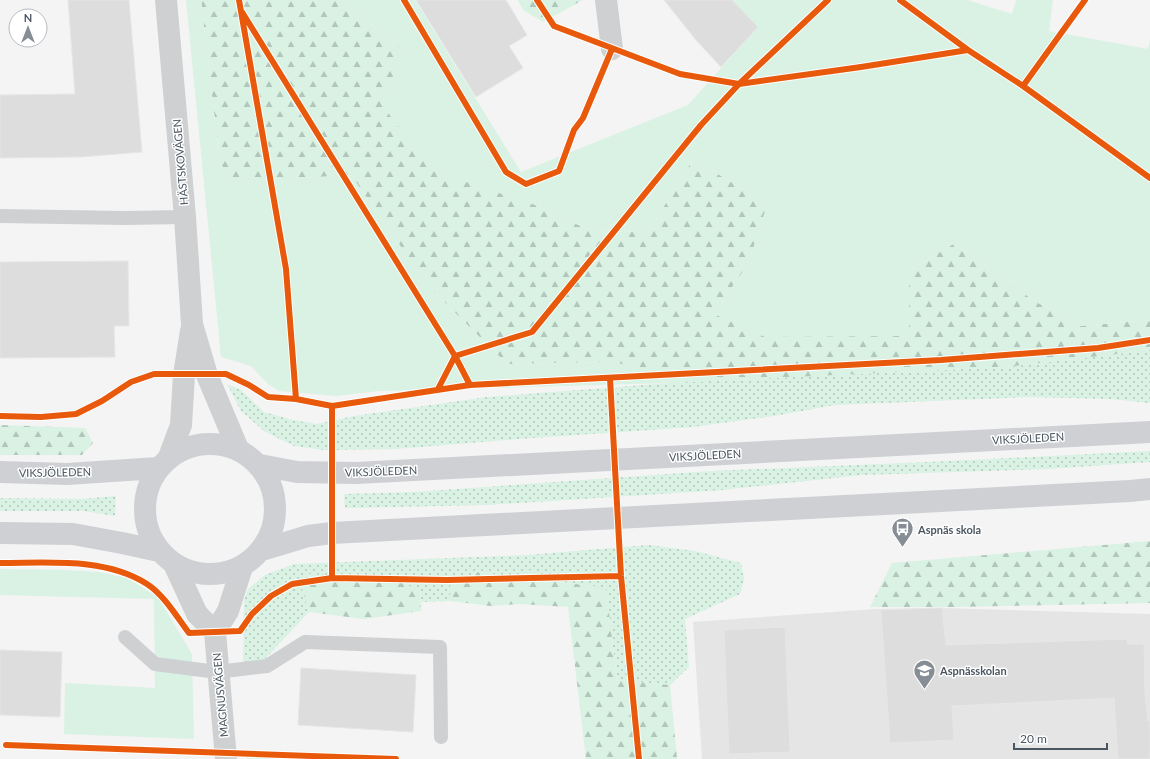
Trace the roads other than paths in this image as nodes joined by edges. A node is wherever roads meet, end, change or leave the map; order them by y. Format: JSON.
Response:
{"nodes":[{"id":1,"x":166,"y":0,"type":"edge"},
{"id":2,"x":606,"y":0,"type":"edge"},
{"id":3,"x":612,"y":49,"type":"dead end"},
{"id":4,"x":0,"y":216,"type":"edge"},
{"id":5,"x":185,"y":217,"type":"junction"},
{"id":6,"x":192,"y":324,"type":"junction"},
{"id":7,"x":1150,"y":432,"type":"edge"},
{"id":8,"x":238,"y":449,"type":"junction"},
{"id":9,"x":164,"y":462,"type":"junction"},
{"id":10,"x":260,"y":465,"type":"junction"},
{"id":11,"x":0,"y":472,"type":"edge"},
{"id":12,"x":1143,"y":490,"type":"edge"},
{"id":13,"x":0,"y":533,"type":"edge"},
{"id":14,"x":262,"y":550,"type":"junction"},
{"id":15,"x":167,"y":557,"type":"junction"},
{"id":16,"x":242,"y":567,"type":"junction"},
{"id":17,"x":214,"y":632,"type":"junction"},
{"id":18,"x":125,"y":637,"type":"dead end"},
{"id":19,"x":217,"y":672,"type":"junction"},
{"id":20,"x":441,"y":737,"type":"dead end"},
{"id":21,"x":226,"y":759,"type":"edge"}],
"edges":[{"from":1,"to":5,"type":"street","name":"HÄSTSKOVÄGEN"},
{"from":2,"to":3,"type":"street"},
{"from":4,"to":5,"type":"lane"},
{"from":5,"to":6,"type":"street","name":"HÄSTSKOVÄGEN"},
{"from":6,"to":8,"type":"street","name":"HÄSTSKOVÄGEN"},
{"from":6,"to":9,"type":"street","name":"HÄSTSKOVÄGEN"},
{"from":7,"to":10,"type":"main road","name":"VIKSJÖLEDEN"},
{"from":8,"to":9,"type":"main road"},
{"from":8,"to":10,"type":"main road"},
{"from":9,"to":11,"type":"main road","name":"VIKSJÖLEDEN"},
{"from":9,"to":15,"type":"main road"},
{"from":10,"to":14,"type":"main road"},
{"from":12,"to":14,"type":"main road"},
{"from":13,"to":15,"type":"main road"},
{"from":14,"to":16,"type":"main road"},
{"from":15,"to":16,"type":"main road"},
{"from":15,"to":17,"type":"street"},
{"from":16,"to":17,"type":"street"},
{"from":17,"to":19,"type":"street","name":"MAGNUSVÄGEN"},
{"from":18,"to":19,"type":"lane"},
{"from":19,"to":20,"type":"lane"},
{"from":19,"to":21,"type":"street","name":"MAGNUSVÄGEN"}]}
